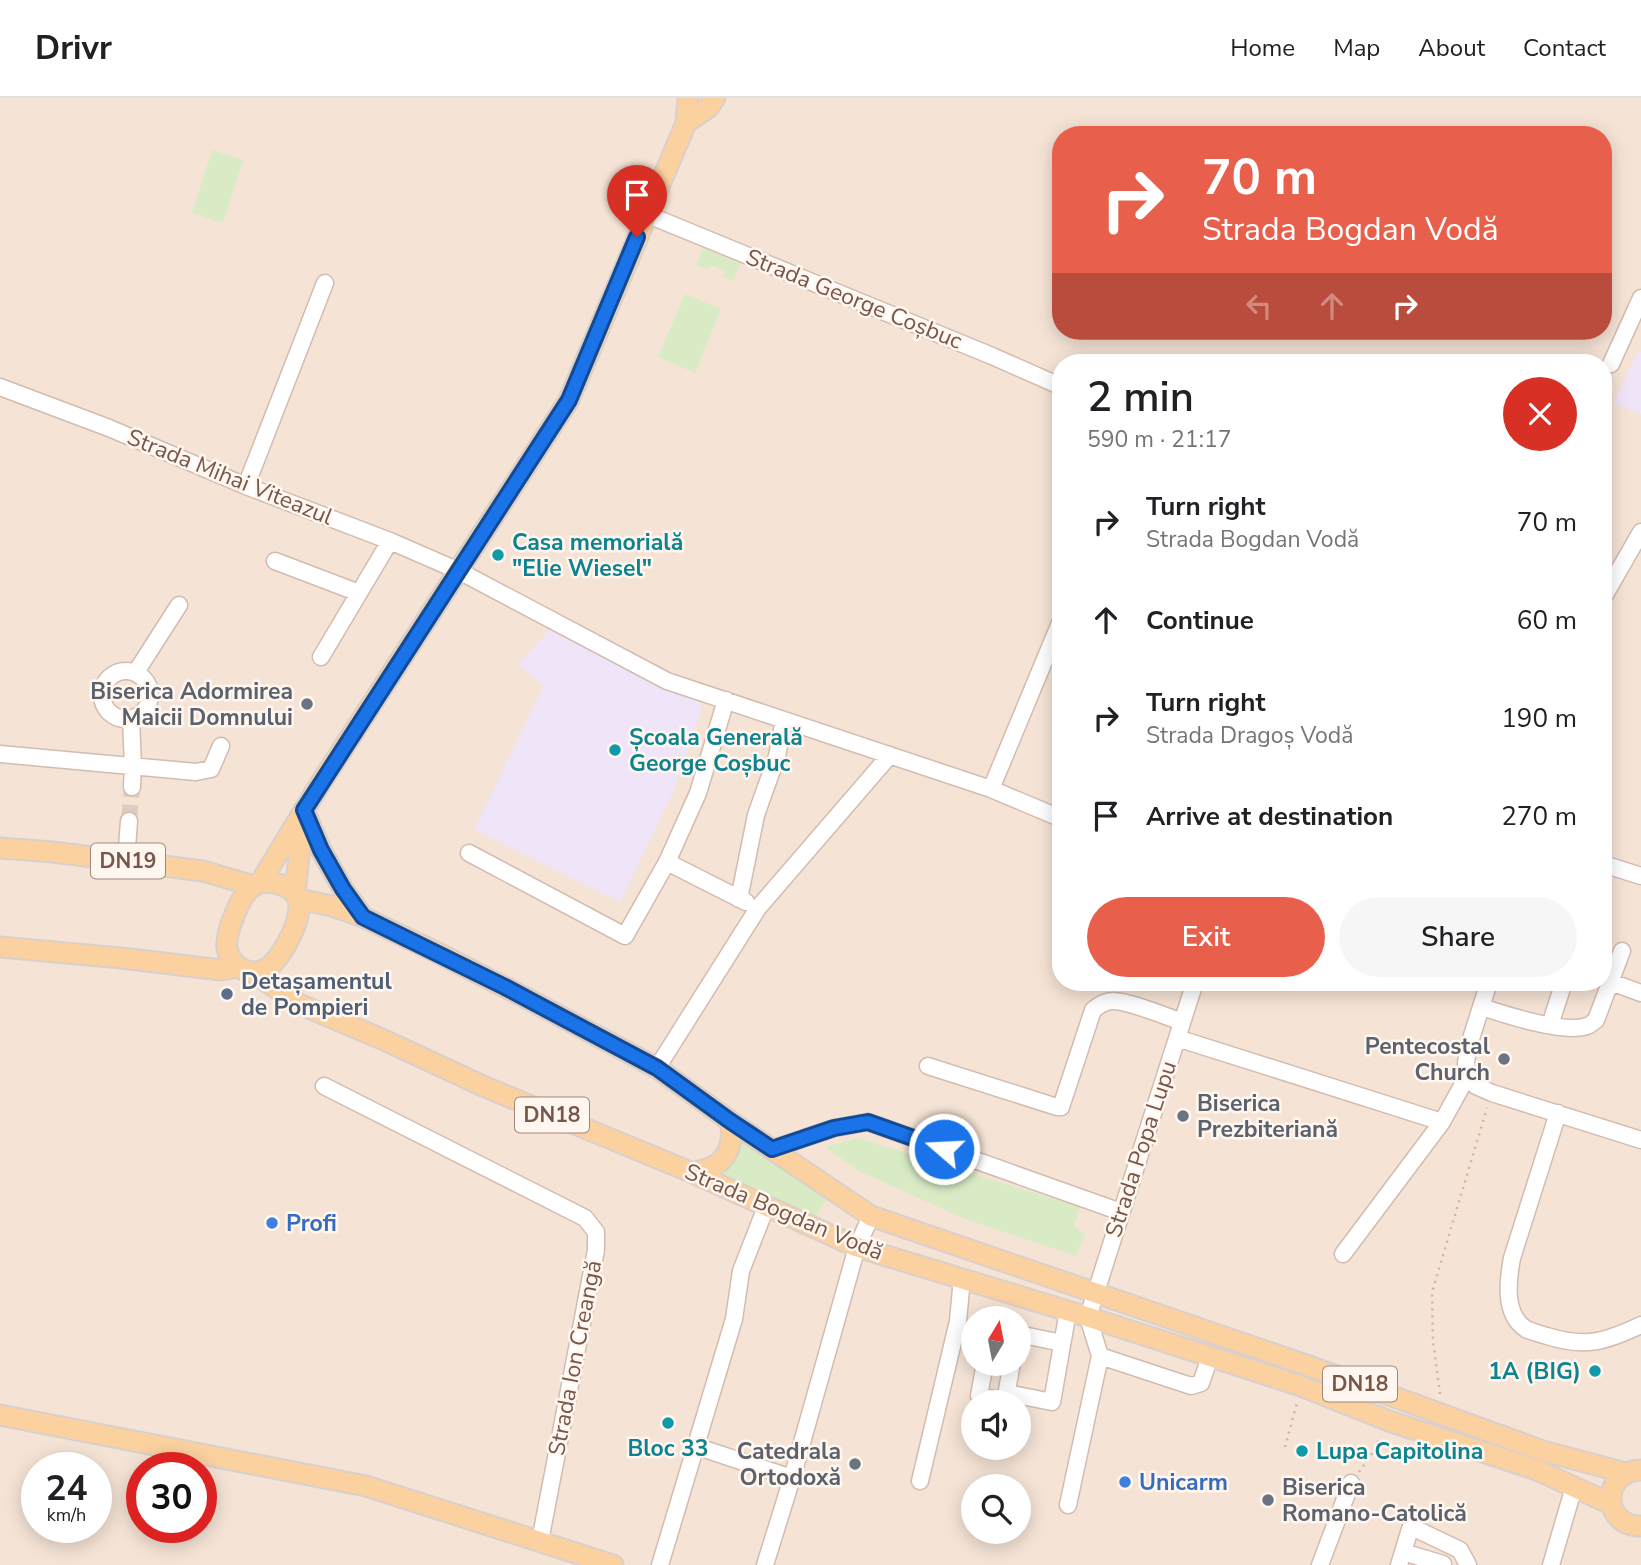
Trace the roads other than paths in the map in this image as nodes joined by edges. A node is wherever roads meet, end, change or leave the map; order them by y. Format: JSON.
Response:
{"nodes":[{"id":1,"x":688,"y":98,"type":"edge"},
{"id":2,"x":715,"y":98,"type":"edge"},
{"id":3,"x":687,"y":123,"type":"junction"},
{"id":4,"x":646,"y":214,"type":"junction"},
{"id":5,"x":326,"y":283,"type":"dead end"},
{"id":6,"x":1641,"y":298,"type":"edge"},
{"id":7,"x":1612,"y":361,"type":"edge"},
{"id":8,"x":1052,"y":382,"type":"edge"},
{"id":9,"x":0,"y":387,"type":"edge"},
{"id":10,"x":246,"y":486,"type":"junction"},
{"id":11,"x":1641,"y":532,"type":"edge"},
{"id":12,"x":390,"y":541,"type":"junction"},
{"id":13,"x":275,"y":561,"type":"dead end"},
{"id":14,"x":459,"y":571,"type":"junction"},
{"id":15,"x":1612,"y":582,"type":"edge"},
{"id":16,"x":359,"y":593,"type":"junction"},
{"id":17,"x":179,"y":605,"type":"dead end"},
{"id":18,"x":1052,"y":642,"type":"edge"},
{"id":19,"x":321,"y":657,"type":"dead end"},
{"id":20,"x":136,"y":673,"type":"junction"},
{"id":21,"x":726,"y":700,"type":"junction"},
{"id":22,"x":131,"y":719,"type":"junction"},
{"id":23,"x":784,"y":720,"type":"junction"},
{"id":24,"x":221,"y":746,"type":"dead end"},
{"id":25,"x":0,"y":754,"type":"edge"},
{"id":26,"x":890,"y":755,"type":"junction"},
{"id":27,"x":133,"y":766,"type":"junction"},
{"id":28,"x":132,"y":787,"type":"tunnel mouth"},
{"id":29,"x":991,"y":789,"type":"junction"},
{"id":30,"x":304,"y":810,"type":"junction"},
{"id":31,"x":1052,"y":815,"type":"edge"},
{"id":32,"x":129,"y":821,"type":"tunnel mouth"},
{"id":33,"x":0,"y":848,"type":"edge"},
{"id":34,"x":469,"y":853,"type":"dead end"},
{"id":35,"x":126,"y":861,"type":"junction"},
{"id":36,"x":667,"y":862,"type":"junction"},
{"id":37,"x":1612,"y":867,"type":"edge"},
{"id":38,"x":1641,"y":876,"type":"edge"},
{"id":39,"x":257,"y":884,"type":"junction"},
{"id":40,"x":297,"y":896,"type":"junction"},
{"id":41,"x":739,"y":898,"type":"junction"},
{"id":42,"x":758,"y":908,"type":"junction"},
{"id":43,"x":363,"y":917,"type":"junction"},
{"id":44,"x":0,"y":947,"type":"edge"},
{"id":45,"x":1622,"y":951,"type":"dead end"},
{"id":46,"x":245,"y":970,"type":"junction"},
{"id":47,"x":1612,"y":979,"type":"edge"},
{"id":48,"x":1612,"y":982,"type":"edge"},
{"id":49,"x":1192,"y":991,"type":"edge"},
{"id":50,"x":1486,"y":991,"type":"edge"},
{"id":51,"x":1561,"y":991,"type":"edge"},
{"id":52,"x":1607,"y":991,"type":"edge"},
{"id":53,"x":1641,"y":993,"type":"edge"},
{"id":54,"x":1482,"y":1007,"type":"junction"},
{"id":55,"x":1182,"y":1022,"type":"junction"},
{"id":56,"x":1550,"y":1025,"type":"junction"},
{"id":57,"x":1177,"y":1038,"type":"junction"},
{"id":58,"x":928,"y":1066,"type":"dead end"},
{"id":59,"x":657,"y":1068,"type":"junction"},
{"id":60,"x":1468,"y":1075,"type":"junction"},
{"id":61,"x":324,"y":1086,"type":"dead end"},
{"id":62,"x":1558,"y":1113,"type":"junction"},
{"id":63,"x":730,"y":1121,"type":"junction"},
{"id":64,"x":1442,"y":1122,"type":"junction"},
{"id":65,"x":1641,"y":1140,"type":"edge"},
{"id":66,"x":772,"y":1149,"type":"junction"},
{"id":67,"x":693,"y":1173,"type":"junction"},
{"id":68,"x":766,"y":1207,"type":"junction"},
{"id":69,"x":1121,"y":1212,"type":"junction"},
{"id":70,"x":871,"y":1216,"type":"junction"},
{"id":71,"x":857,"y":1247,"type":"junction"},
{"id":72,"x":1343,"y":1254,"type":"dead end"},
{"id":73,"x":962,"y":1278,"type":"junction"},
{"id":74,"x":1096,"y":1293,"type":"junction"},
{"id":75,"x":964,"y":1306,"type":"edge"},
{"id":76,"x":1068,"y":1311,"type":"junction"},
{"id":77,"x":1088,"y":1317,"type":"junction"},
{"id":78,"x":1641,"y":1325,"type":"edge"},
{"id":79,"x":961,"y":1337,"type":"edge"},
{"id":80,"x":1031,"y":1337,"type":"edge"},
{"id":81,"x":1062,"y":1343,"type":"junction"},
{"id":82,"x":1100,"y":1356,"type":"junction"},
{"id":83,"x":1210,"y":1357,"type":"junction"},
{"id":84,"x":1031,"y":1398,"type":"edge"},
{"id":85,"x":0,"y":1415,"type":"edge"},
{"id":86,"x":695,"y":1446,"type":"junction"},
{"id":87,"x":1635,"y":1469,"type":"edge"},
{"id":88,"x":792,"y":1478,"type":"junction"},
{"id":89,"x":920,"y":1480,"type":"dead end"},
{"id":90,"x":1351,"y":1483,"type":"road end"},
{"id":91,"x":1574,"y":1487,"type":"junction"},
{"id":92,"x":1068,"y":1504,"type":"dead end"},
{"id":93,"x":1611,"y":1504,"type":"junction"},
{"id":94,"x":1640,"y":1528,"type":"edge"},
{"id":95,"x":540,"y":1541,"type":"junction"},
{"id":96,"x":1401,"y":1559,"type":"edge"},
{"id":97,"x":613,"y":1565,"type":"edge"},
{"id":98,"x":660,"y":1565,"type":"edge"},
{"id":99,"x":765,"y":1565,"type":"edge"},
{"id":100,"x":1321,"y":1565,"type":"edge"},
{"id":101,"x":1444,"y":1565,"type":"edge"},
{"id":102,"x":1468,"y":1565,"type":"edge"},
{"id":103,"x":1551,"y":1565,"type":"edge"}],
"edges":[{"from":1,"to":3,"type":"main road"},
{"from":2,"to":3,"type":"main road"},
{"from":3,"to":4,"type":"main road"},
{"from":4,"to":8,"type":"street","name":"Strada George Coșbuc"},
{"from":4,"to":14,"type":"main road"},
{"from":5,"to":10,"type":"street"},
{"from":6,"to":7,"type":"street"},
{"from":9,"to":10,"type":"street","name":"Strada Mihai Viteazul"},
{"from":10,"to":12,"type":"street","name":"Strada Mihai Viteazul"},
{"from":11,"to":15,"type":"street"},
{"from":12,"to":14,"type":"street","name":"Strada Mihai Viteazul"},
{"from":12,"to":16,"type":"street"},
{"from":13,"to":16,"type":"street"},
{"from":14,"to":21,"type":"street","name":"Strada Mihai Viteazul"},
{"from":14,"to":30,"type":"main road"},
{"from":16,"to":19,"type":"street"},
{"from":17,"to":20,"type":"street"},
{"from":18,"to":29,"type":"street"},
{"from":20,"to":22,"type":"street"},
{"from":20,"to":22,"type":"street"},
{"from":21,"to":23,"type":"street","name":"Strada Mihai Viteazul"},
{"from":21,"to":36,"type":"street"},
{"from":22,"to":27,"type":"street"},
{"from":23,"to":26,"type":"street","name":"Strada Mihai Viteazul"},
{"from":23,"to":41,"type":"street"},
{"from":24,"to":27,"type":"street"},
{"from":25,"to":27,"type":"street"},
{"from":26,"to":29,"type":"street","name":"Strada Mihai Viteazul"},
{"from":26,"to":42,"type":"street"},
{"from":27,"to":28,"type":"street"},
{"from":29,"to":31,"type":"street","name":"Strada Mihai Viteazul"},
{"from":30,"to":39,"type":"main road"},
{"from":30,"to":40,"type":"main road"},
{"from":30,"to":43,"type":"main road"},
{"from":32,"to":35,"type":"street"},
{"from":33,"to":35,"type":"main road","number":"DN19"},
{"from":34,"to":36,"type":"street"},
{"from":35,"to":39,"type":"main road","number":"DN19"},
{"from":36,"to":41,"type":"street"},
{"from":37,"to":38,"type":"street"},
{"from":39,"to":40,"type":"main road"},
{"from":39,"to":46,"type":"main road"},
{"from":40,"to":43,"type":"main road","number":"DN18"},
{"from":40,"to":46,"type":"main road"},
{"from":41,"to":42,"type":"street"},
{"from":42,"to":59,"type":"street"},
{"from":43,"to":59,"type":"main road","number":"DN18"},
{"from":44,"to":46,"type":"main road"},
{"from":45,"to":47,"type":"street"},
{"from":46,"to":67,"type":"main road","name":"Strada Bogdan Vodă","number":"DN18"},
{"from":48,"to":53,"type":"street"},
{"from":49,"to":55,"type":"street","name":"Strada Popa Lupu"},
{"from":50,"to":54,"type":"street"},
{"from":51,"to":56,"type":"street"},
{"from":52,"to":56,"type":"street"},
{"from":54,"to":56,"type":"street"},
{"from":54,"to":60,"type":"street"},
{"from":55,"to":57,"type":"street","name":"Strada Popa Lupu"},
{"from":55,"to":58,"type":"street"},
{"from":57,"to":64,"type":"street"},
{"from":57,"to":69,"type":"street","name":"Strada Popa Lupu"},
{"from":59,"to":63,"type":"main road","name":"Strada Bogdan Vodă","number":"DN18"},
{"from":60,"to":62,"type":"street"},
{"from":60,"to":64,"type":"street"},
{"from":61,"to":95,"type":"street","name":"Strada Ion Creangă"},
{"from":62,"to":65,"type":"street"},
{"from":62,"to":78,"type":"street"},
{"from":63,"to":66,"type":"main road","name":"Strada Bogdan Vodă","number":"DN18"},
{"from":63,"to":67,"type":"main road"},
{"from":64,"to":72,"type":"street"},
{"from":66,"to":69,"type":"street"},
{"from":66,"to":70,"type":"main road","name":"Strada Bogdan Vodă","number":"DN18"},
{"from":67,"to":68,"type":"main road","name":"Strada Bogdan Vodă","number":"DN18"},
{"from":68,"to":71,"type":"main road","name":"Strada Bogdan Vodă","number":"DN18"},
{"from":68,"to":86,"type":"street"},
{"from":69,"to":74,"type":"street","name":"Strada Popa Lupu"},
{"from":70,"to":71,"type":"street"},
{"from":70,"to":74,"type":"main road","name":"Strada Bogdan Vodă","number":"DN18"},
{"from":71,"to":73,"type":"main road","name":"Strada Bogdan Vodă","number":"DN18"},
{"from":71,"to":88,"type":"street"},
{"from":73,"to":75,"type":"street"},
{"from":73,"to":76,"type":"main road","name":"Strada Bogdan Vodă","number":"DN18"},
{"from":74,"to":77,"type":"street","name":"Strada Popa Lupu"},
{"from":74,"to":87,"type":"main road","name":"Strada Bogdan Vodă","number":"DN18"},
{"from":76,"to":77,"type":"main road","name":"Strada Bogdan Vodă","number":"DN18"},
{"from":76,"to":81,"type":"street"},
{"from":77,"to":82,"type":"street"},
{"from":77,"to":83,"type":"main road","name":"Strada Bogdan Vodă","number":"DN18"},
{"from":79,"to":89,"type":"street"},
{"from":80,"to":81,"type":"street"},
{"from":81,"to":84,"type":"street"},
{"from":82,"to":83,"type":"street"},
{"from":82,"to":92,"type":"street"},
{"from":83,"to":91,"type":"main road","name":"Strada Bogdan Vodă","number":"DN18"},
{"from":85,"to":95,"type":"main road"},
{"from":86,"to":88,"type":"street"},
{"from":86,"to":98,"type":"street"},
{"from":87,"to":93,"type":"main road","number":"DN18"},
{"from":88,"to":99,"type":"street"},
{"from":90,"to":100,"type":"street"},
{"from":91,"to":93,"type":"main road","name":"Strada Bogdan Vodă","number":"DN18"},
{"from":91,"to":103,"type":"street"},
{"from":93,"to":94,"type":"main road","number":"DN18"},
{"from":95,"to":97,"type":"main road"},
{"from":96,"to":101,"type":"street"},
{"from":96,"to":102,"type":"street"}]}
